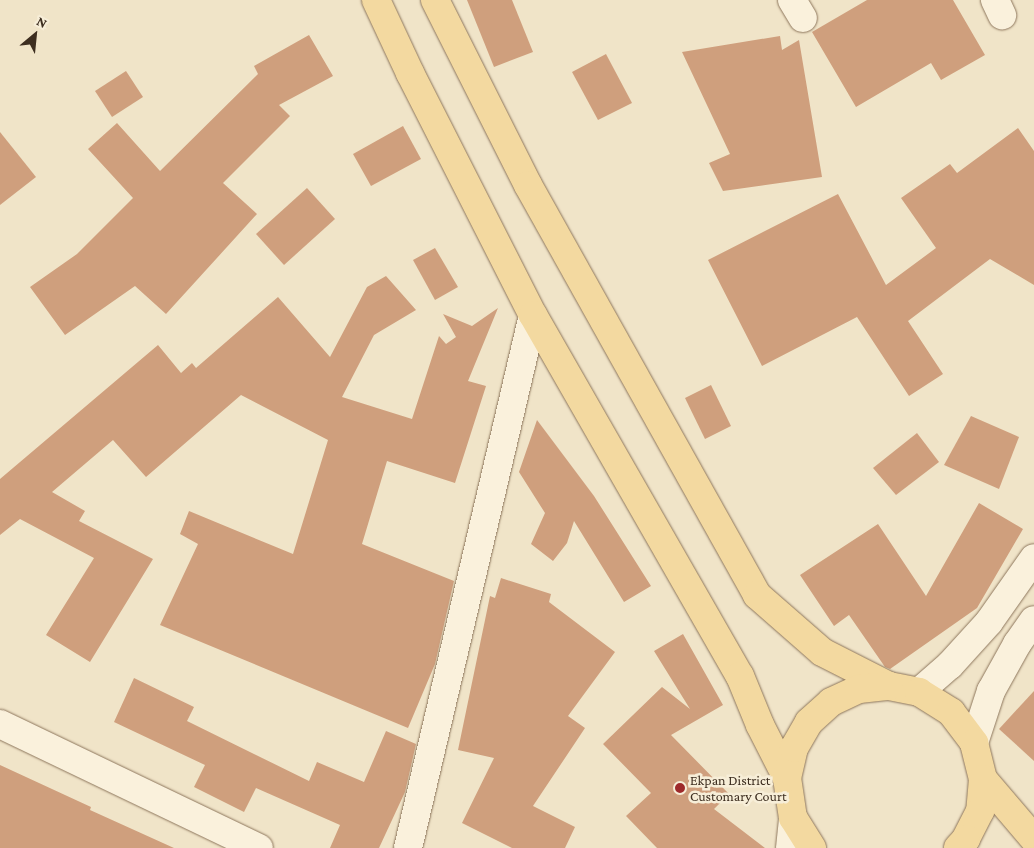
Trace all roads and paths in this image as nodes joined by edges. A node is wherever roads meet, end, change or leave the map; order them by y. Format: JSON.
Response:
{"nodes":[{"id":1,"x":376,"y":0,"type":"edge"},
{"id":2,"x":435,"y":0,"type":"edge"},
{"id":3,"x":533,"y":315,"type":"junction"},
{"id":4,"x":1034,"y":558,"type":"edge"},
{"id":5,"x":1034,"y":620,"type":"edge"},
{"id":6,"x":889,"y":686,"type":"junction"},
{"id":7,"x":919,"y":692,"type":"junction"},
{"id":8,"x":0,"y":724,"type":"edge"},
{"id":9,"x":974,"y":743,"type":"junction"},
{"id":10,"x":787,"y":778,"type":"junction"},
{"id":11,"x":983,"y":779,"type":"junction"},
{"id":12,"x":793,"y":818,"type":"junction"},
{"id":13,"x":1034,"y":839,"type":"edge"},
{"id":14,"x":259,"y":848,"type":"edge"},
{"id":15,"x":408,"y":848,"type":"edge"},
{"id":16,"x":790,"y":848,"type":"edge"},
{"id":17,"x":812,"y":848,"type":"edge"},
{"id":18,"x":958,"y":848,"type":"edge"}],
"edges":[{"from":1,"to":3,"type":"main road"},
{"from":2,"to":6,"type":"main road"},
{"from":3,"to":10,"type":"main road"},
{"from":3,"to":15,"type":"street"},
{"from":4,"to":7,"type":"street"},
{"from":5,"to":9,"type":"street"},
{"from":6,"to":7,"type":"main road"},
{"from":6,"to":10,"type":"main road"},
{"from":7,"to":9,"type":"main road"},
{"from":8,"to":14,"type":"street"},
{"from":9,"to":11,"type":"main road"},
{"from":10,"to":12,"type":"main road"},
{"from":11,"to":13,"type":"main road"},
{"from":11,"to":18,"type":"main road"},
{"from":12,"to":16,"type":"street"},
{"from":12,"to":17,"type":"main road"}]}
